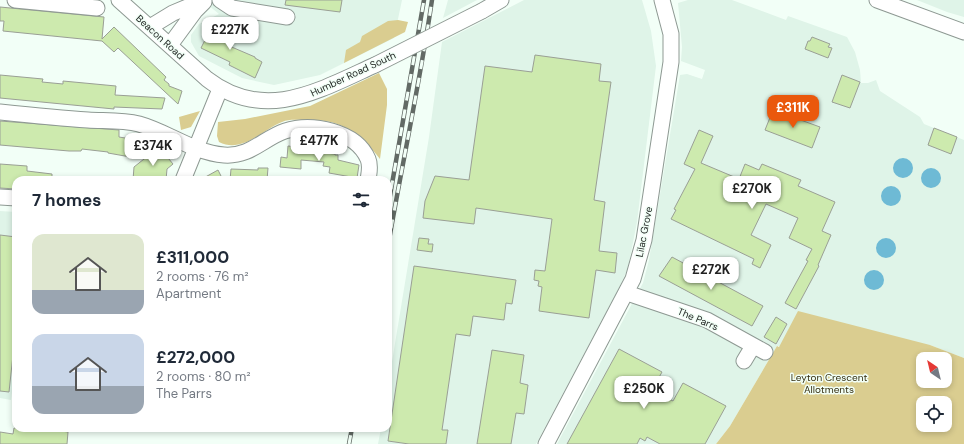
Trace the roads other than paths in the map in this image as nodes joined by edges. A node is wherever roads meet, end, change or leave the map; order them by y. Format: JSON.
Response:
{"nodes":[{"id":1,"x":15,"y":0,"type":"edge"},
{"id":2,"x":119,"y":0,"type":"edge"},
{"id":3,"x":205,"y":0,"type":"edge"},
{"id":4,"x":220,"y":0,"type":"edge"},
{"id":5,"x":501,"y":0,"type":"edge"},
{"id":6,"x":662,"y":0,"type":"edge"},
{"id":7,"x":877,"y":0,"type":"edge"},
{"id":8,"x":91,"y":5,"type":"edge"},
{"id":9,"x":287,"y":17,"type":"dead end"},
{"id":10,"x":150,"y":27,"type":"junction"},
{"id":11,"x":964,"y":32,"type":"edge"},
{"id":12,"x":170,"y":45,"type":"junction"},
{"id":13,"x":220,"y":89,"type":"junction"},
{"id":14,"x":0,"y":112,"type":"edge"},
{"id":15,"x":196,"y":148,"type":"junction"},
{"id":16,"x":185,"y":176,"type":"edge"},
{"id":17,"x":369,"y":176,"type":"edge"},
{"id":18,"x":0,"y":197,"type":"edge"},
{"id":19,"x":12,"y":198,"type":"edge"},
{"id":20,"x":627,"y":293,"type":"junction"},
{"id":21,"x":744,"y":361,"type":"dead end"},
{"id":22,"x":546,"y":444,"type":"edge"}],
"edges":[{"from":1,"to":8,"type":"street"},
{"from":2,"to":10,"type":"street","name":"Beacon Road"},
{"from":3,"to":10,"type":"street"},
{"from":3,"to":12,"type":"street"},
{"from":4,"to":9,"type":"street"},
{"from":5,"to":13,"type":"street","name":"Humber Road South","bridge":true},
{"from":6,"to":20,"type":"street","name":"Lilac Grove"},
{"from":7,"to":11,"type":"street"},
{"from":10,"to":12,"type":"street","name":"Beacon Road"},
{"from":12,"to":13,"type":"street","name":"Beacon Road"},
{"from":13,"to":15,"type":"street"},
{"from":14,"to":15,"type":"street"},
{"from":15,"to":16,"type":"street"},
{"from":15,"to":17,"type":"street"},
{"from":18,"to":19,"type":"street"},
{"from":20,"to":21,"type":"street","name":"The Parrs"},
{"from":20,"to":22,"type":"street","name":"Lilac Grove"}]}
